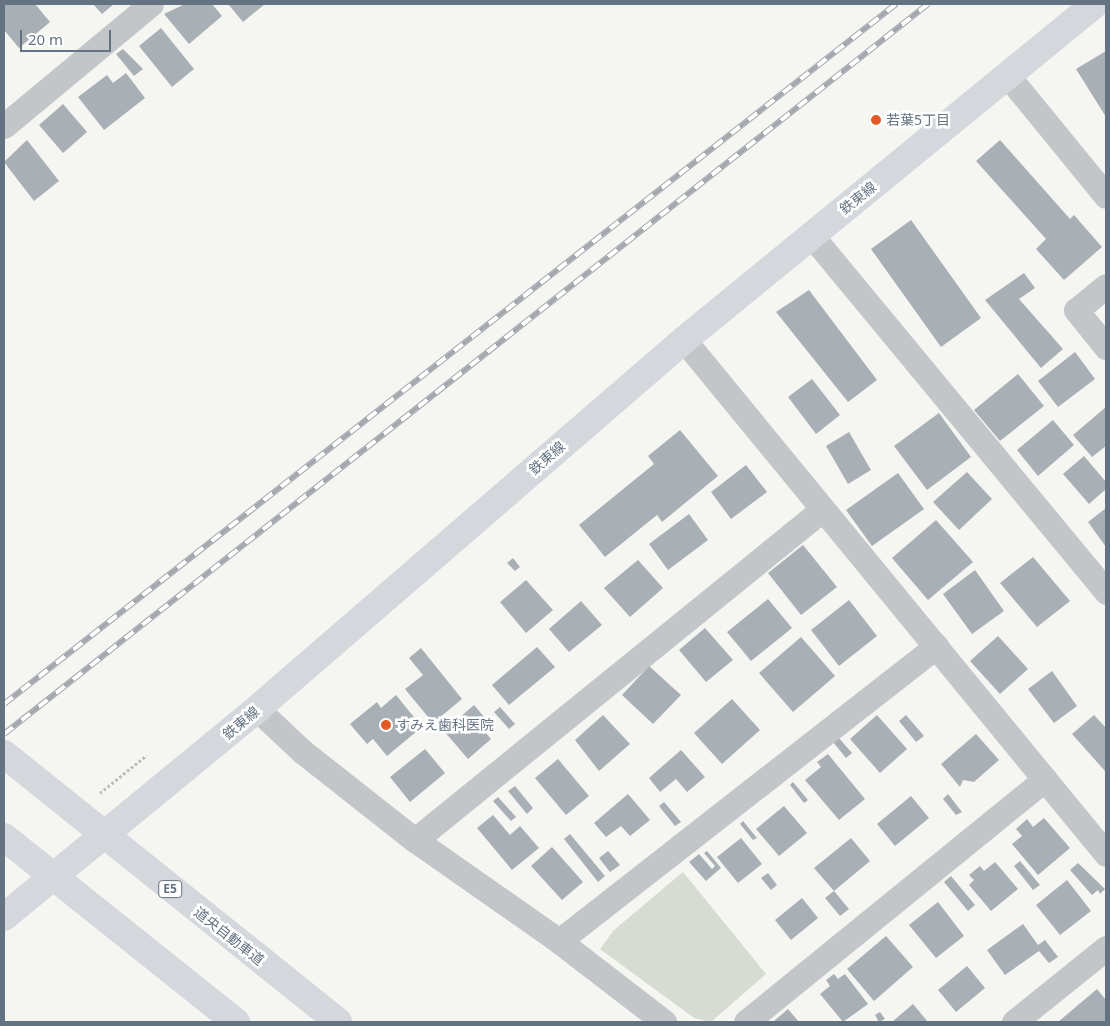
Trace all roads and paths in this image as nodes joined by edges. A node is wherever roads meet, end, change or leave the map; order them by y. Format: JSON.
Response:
{"nodes":[{"id":1,"x":151,"y":4,"type":"edge"},
{"id":2,"x":1095,"y":4,"type":"edge"},
{"id":3,"x":1007,"y":75,"type":"junction"},
{"id":4,"x":4,"y":126,"type":"edge"},
{"id":5,"x":1106,"y":196,"type":"edge"},
{"id":6,"x":812,"y":236,"type":"junction"},
{"id":7,"x":1106,"y":286,"type":"edge"},
{"id":8,"x":684,"y":340,"type":"junction"},
{"id":9,"x":1106,"y":347,"type":"edge"},
{"id":10,"x":823,"y":509,"type":"junction"},
{"id":11,"x":1106,"y":592,"type":"edge"},
{"id":12,"x":936,"y":646,"type":"junction"},
{"id":13,"x":257,"y":709,"type":"junction"},
{"id":14,"x":4,"y":754,"type":"edge"},
{"id":15,"x":1046,"y":779,"type":"junction"},
{"id":16,"x":4,"y":837,"type":"edge"},
{"id":17,"x":415,"y":840,"type":"junction"},
{"id":18,"x":1106,"y":854,"type":"edge"},
{"id":19,"x":4,"y":918,"type":"edge"},
{"id":20,"x":558,"y":941,"type":"junction"},
{"id":21,"x":1106,"y":948,"type":"edge"},
{"id":22,"x":236,"y":1022,"type":"edge"},
{"id":23,"x":338,"y":1022,"type":"edge"},
{"id":24,"x":664,"y":1022,"type":"edge"},
{"id":25,"x":746,"y":1022,"type":"edge"},
{"id":26,"x":1014,"y":1022,"type":"edge"}],
"edges":[{"from":1,"to":4,"type":"street"},
{"from":2,"to":3,"type":"main road","name":"鉄東線"},
{"from":3,"to":5,"type":"street"},
{"from":3,"to":6,"type":"main road","name":"鉄東線"},
{"from":6,"to":8,"type":"main road","name":"鉄東線"},
{"from":6,"to":11,"type":"street"},
{"from":7,"to":9,"type":"street"},
{"from":8,"to":10,"type":"street"},
{"from":8,"to":13,"type":"main road","name":"鉄東線"},
{"from":10,"to":12,"type":"street"},
{"from":10,"to":17,"type":"street"},
{"from":12,"to":15,"type":"street"},
{"from":12,"to":20,"type":"street"},
{"from":13,"to":17,"type":"street"},
{"from":13,"to":19,"type":"main road","name":"鉄東線"},
{"from":14,"to":23,"type":"main road","name":"道央自動車道","number":"E5"},
{"from":15,"to":18,"type":"street"},
{"from":15,"to":25,"type":"street"},
{"from":16,"to":22,"type":"main road"},
{"from":17,"to":20,"type":"street"},
{"from":20,"to":24,"type":"street"},
{"from":21,"to":26,"type":"street"}]}
